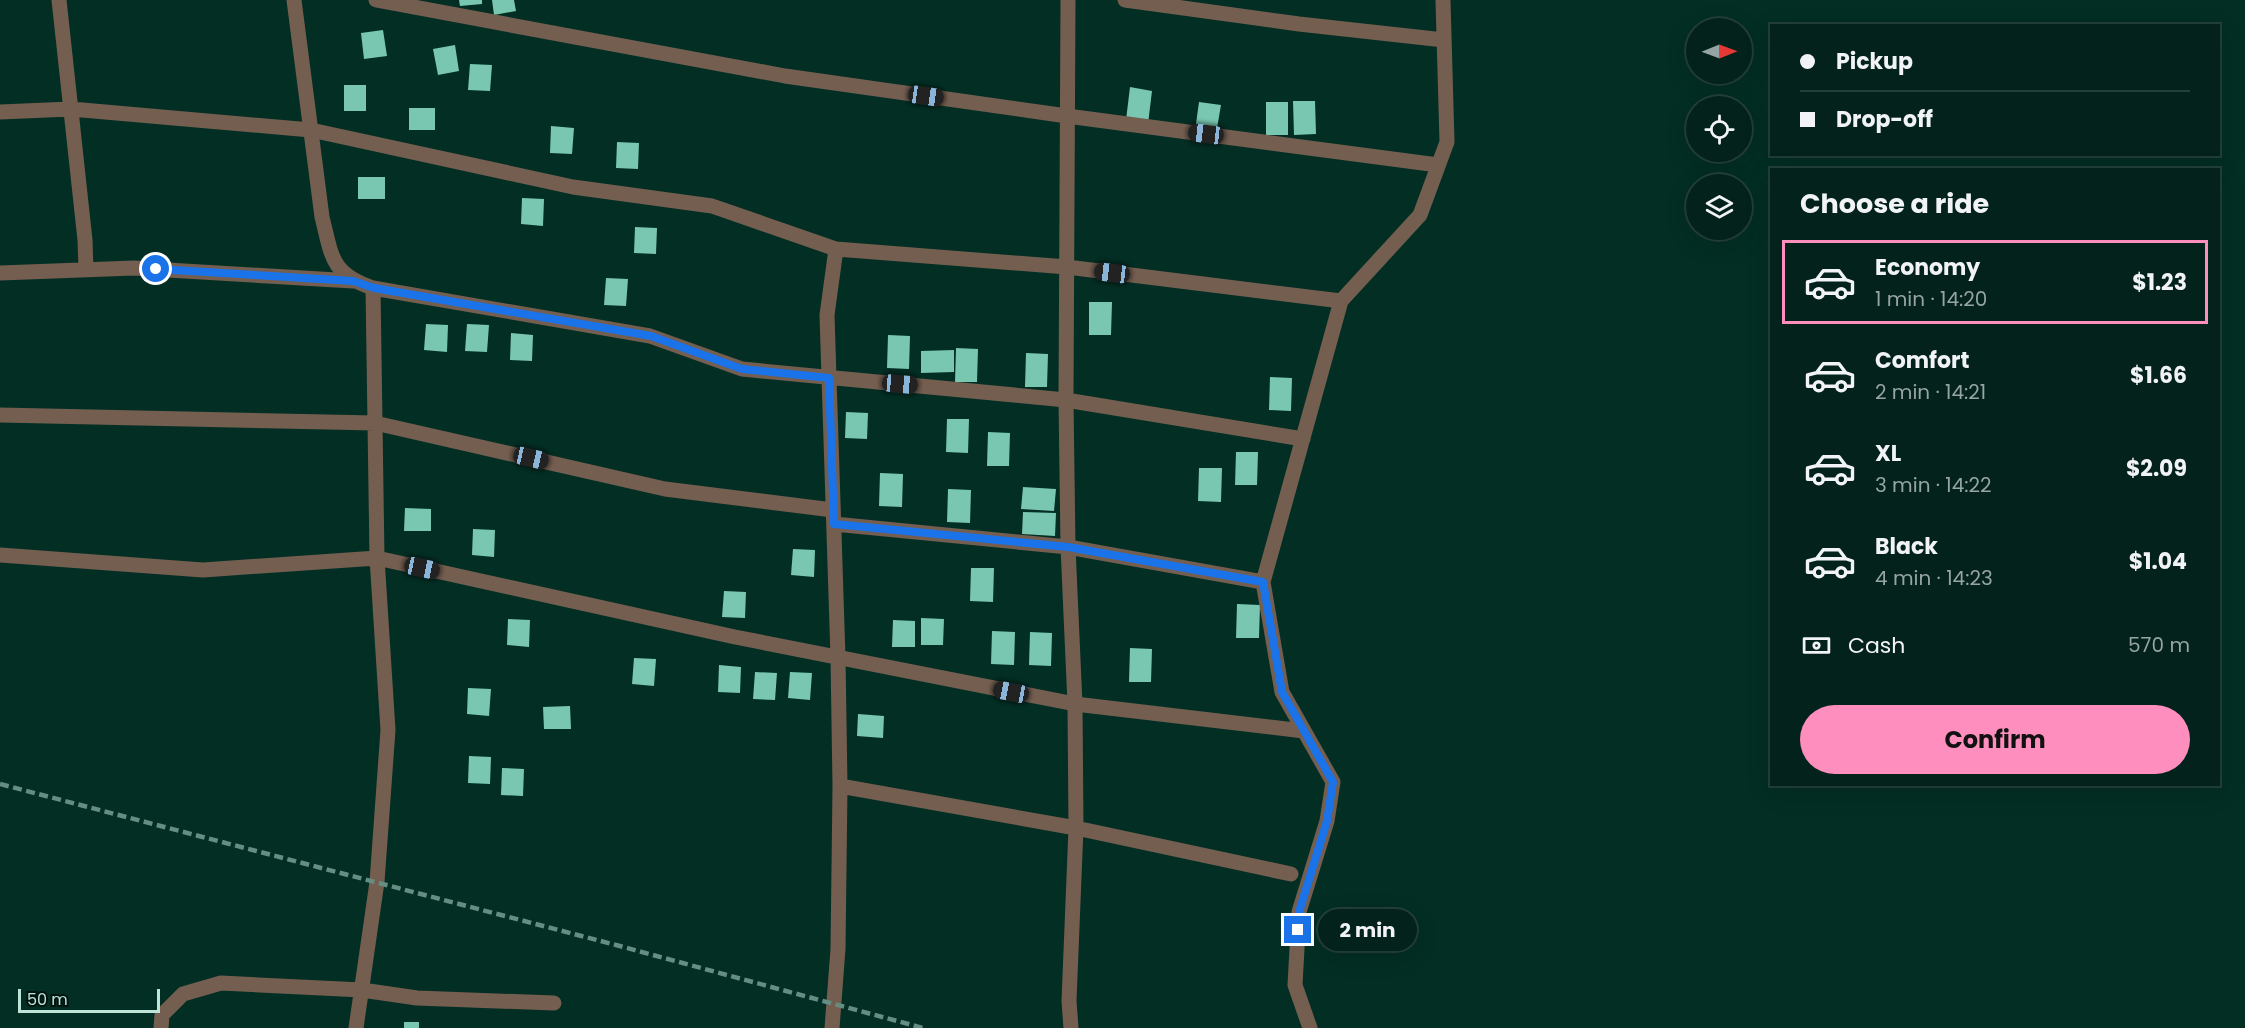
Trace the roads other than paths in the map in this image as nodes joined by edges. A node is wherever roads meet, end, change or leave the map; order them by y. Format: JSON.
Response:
{"nodes":[{"id":1,"x":59,"y":0,"type":"edge"},
{"id":2,"x":294,"y":0,"type":"edge"},
{"id":3,"x":376,"y":0,"type":"edge"},
{"id":4,"x":1068,"y":0,"type":"edge"},
{"id":5,"x":1125,"y":0,"type":"edge"},
{"id":6,"x":1443,"y":0,"type":"edge"},
{"id":7,"x":1444,"y":40,"type":"junction"},
{"id":8,"x":71,"y":109,"type":"junction"},
{"id":9,"x":0,"y":112,"type":"edge"},
{"id":10,"x":1067,"y":116,"type":"junction"},
{"id":11,"x":311,"y":130,"type":"junction"},
{"id":12,"x":1438,"y":165,"type":"junction"},
{"id":13,"x":836,"y":249,"type":"junction"},
{"id":14,"x":1066,"y":267,"type":"junction"},
{"id":15,"x":86,"y":270,"type":"junction"},
{"id":16,"x":0,"y":273,"type":"edge"},
{"id":17,"x":353,"y":281,"type":"junction"},
{"id":18,"x":374,"y":288,"type":"junction"},
{"id":19,"x":1341,"y":301,"type":"junction"},
{"id":20,"x":829,"y":378,"type":"junction"},
{"id":21,"x":1066,"y":400,"type":"junction"},
{"id":22,"x":0,"y":415,"type":"edge"},
{"id":23,"x":375,"y":423,"type":"junction"},
{"id":24,"x":1303,"y":439,"type":"junction"},
{"id":25,"x":834,"y":517,"type":"junction"},
{"id":26,"x":1068,"y":547,"type":"junction"},
{"id":27,"x":0,"y":555,"type":"edge"},
{"id":28,"x":377,"y":558,"type":"junction"},
{"id":29,"x":1263,"y":582,"type":"junction"},
{"id":30,"x":838,"y":658,"type":"junction"},
{"id":31,"x":1076,"y":704,"type":"junction"},
{"id":32,"x":1304,"y":730,"type":"junction"},
{"id":33,"x":840,"y":786,"type":"junction"},
{"id":34,"x":1076,"y":828,"type":"junction"},
{"id":35,"x":1292,"y":874,"type":"dead end"},
{"id":36,"x":362,"y":990,"type":"junction"},
{"id":37,"x":554,"y":1003,"type":"dead end"},
{"id":38,"x":161,"y":1028,"type":"edge"},
{"id":39,"x":356,"y":1028,"type":"edge"},
{"id":40,"x":832,"y":1028,"type":"edge"},
{"id":41,"x":1071,"y":1028,"type":"edge"},
{"id":42,"x":1310,"y":1028,"type":"edge"}],
"edges":[{"from":1,"to":8,"type":"street"},
{"from":2,"to":11,"type":"street"},
{"from":3,"to":10,"type":"street"},
{"from":4,"to":10,"type":"street"},
{"from":5,"to":7,"type":"street"},
{"from":6,"to":7,"type":"street"},
{"from":7,"to":12,"type":"street"},
{"from":8,"to":9,"type":"street"},
{"from":8,"to":11,"type":"street"},
{"from":8,"to":15,"type":"street"},
{"from":10,"to":12,"type":"street"},
{"from":10,"to":14,"type":"street"},
{"from":11,"to":13,"type":"street"},
{"from":11,"to":17,"type":"street"},
{"from":12,"to":19,"type":"street"},
{"from":13,"to":14,"type":"street"},
{"from":13,"to":20,"type":"street"},
{"from":14,"to":19,"type":"street"},
{"from":14,"to":21,"type":"street"},
{"from":15,"to":16,"type":"street"},
{"from":15,"to":17,"type":"street"},
{"from":17,"to":18,"type":"street"},
{"from":18,"to":20,"type":"street"},
{"from":18,"to":23,"type":"street"},
{"from":19,"to":24,"type":"street"},
{"from":20,"to":21,"type":"street"},
{"from":20,"to":25,"type":"street"},
{"from":21,"to":24,"type":"street"},
{"from":21,"to":26,"type":"street"},
{"from":22,"to":23,"type":"street"},
{"from":23,"to":25,"type":"street"},
{"from":23,"to":28,"type":"street"},
{"from":24,"to":29,"type":"street"},
{"from":25,"to":26,"type":"street"},
{"from":25,"to":30,"type":"street"},
{"from":26,"to":29,"type":"street"},
{"from":26,"to":31,"type":"street"},
{"from":27,"to":28,"type":"street"},
{"from":28,"to":30,"type":"street"},
{"from":28,"to":36,"type":"street"},
{"from":29,"to":32,"type":"street"},
{"from":30,"to":31,"type":"street"},
{"from":30,"to":33,"type":"street"},
{"from":31,"to":32,"type":"street"},
{"from":31,"to":34,"type":"street"},
{"from":32,"to":42,"type":"street"},
{"from":33,"to":34,"type":"street"},
{"from":33,"to":40,"type":"street"},
{"from":34,"to":35,"type":"street"},
{"from":34,"to":41,"type":"street"},
{"from":36,"to":37,"type":"street"},
{"from":36,"to":38,"type":"street"},
{"from":36,"to":39,"type":"street"}]}
